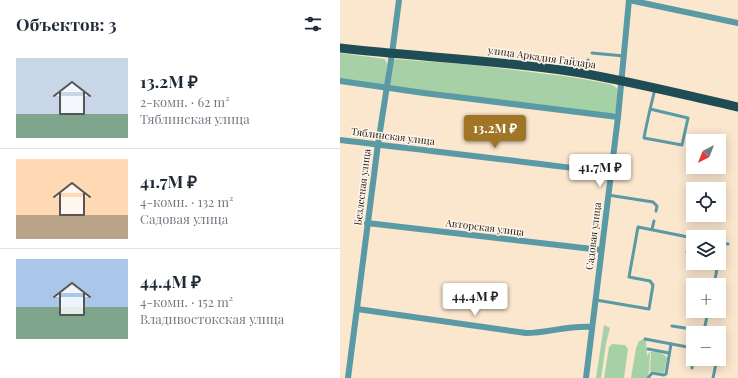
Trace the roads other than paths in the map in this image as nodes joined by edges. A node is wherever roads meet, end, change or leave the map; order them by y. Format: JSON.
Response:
{"nodes":[{"id":1,"x":398,"y":0,"type":"edge"},
{"id":2,"x":629,"y":0,"type":"edge"},
{"id":3,"x":738,"y":23,"type":"edge"},
{"id":4,"x":340,"y":48,"type":"edge"},
{"id":5,"x":592,"y":52,"type":"dead end"},
{"id":6,"x":392,"y":54,"type":"junction"},
{"id":7,"x":624,"y":56,"type":"junction"},
{"id":8,"x":588,"y":60,"type":"dead end"},
{"id":9,"x":586,"y":74,"type":"junction"},
{"id":10,"x":340,"y":81,"type":"edge"},
{"id":11,"x":621,"y":81,"type":"junction"},
{"id":12,"x":386,"y":88,"type":"junction"},
{"id":13,"x":655,"y":89,"type":"junction"},
{"id":14,"x":738,"y":107,"type":"edge"},
{"id":15,"x":650,"y":109,"type":"junction"},
{"id":16,"x":618,"y":117,"type":"junction"},
{"id":17,"x":340,"y":140,"type":"edge"},
{"id":18,"x":378,"y":144,"type":"junction"},
{"id":19,"x":611,"y":172,"type":"junction"},
{"id":20,"x":608,"y":195,"type":"junction"},
{"id":21,"x":656,"y":212,"type":"dead end"},
{"id":22,"x":654,"y":221,"type":"dead end"},
{"id":23,"x":367,"y":223,"type":"junction"},
{"id":24,"x":652,"y":229,"type":"junction"},
{"id":25,"x":686,"y":236,"type":"edge"},
{"id":26,"x":601,"y":250,"type":"junction"},
{"id":27,"x":595,"y":300,"type":"junction"},
{"id":28,"x":357,"y":309,"type":"junction"},
{"id":29,"x":707,"y":318,"type":"edge"},
{"id":30,"x":672,"y":326,"type":"dead end"},
{"id":31,"x":592,"y":327,"type":"junction"},
{"id":32,"x":645,"y":338,"type":"dead end"},
{"id":33,"x":671,"y":344,"type":"junction"},
{"id":34,"x":686,"y":347,"type":"edge"},
{"id":35,"x":648,"y":349,"type":"dead end"},
{"id":36,"x":669,"y":353,"type":"junction"},
{"id":37,"x":716,"y":366,"type":"edge"},
{"id":38,"x":348,"y":378,"type":"edge"},
{"id":39,"x":586,"y":378,"type":"edge"},
{"id":40,"x":648,"y":378,"type":"edge"},
{"id":41,"x":713,"y":378,"type":"edge"}],
"edges":[{"from":1,"to":6,"type":"street","name":"Безлесная улица"},
{"from":2,"to":3,"type":"street"},
{"from":2,"to":7,"type":"street","name":"Садовая улица"},
{"from":4,"to":6,"type":"main road","name":"улица Аркадия Гайдара"},
{"from":5,"to":7,"type":"lane"},
{"from":6,"to":9,"type":"main road","name":"улица Аркадия Гайдара"},
{"from":6,"to":12,"type":"street","name":"Безлесная улица"},
{"from":7,"to":11,"type":"street","name":"Садовая улица"},
{"from":8,"to":9,"type":"lane"},
{"from":9,"to":11,"type":"main road","name":"улица Аркадия Гайдара"},
{"from":10,"to":12,"type":"street"},
{"from":11,"to":13,"type":"main road","name":"улица Аркадия Гайдара"},
{"from":11,"to":16,"type":"street","name":"Садовая улица"},
{"from":12,"to":16,"type":"street"},
{"from":12,"to":18,"type":"street","name":"Безлесная улица"},
{"from":13,"to":14,"type":"main road","name":"улица Аркадия Гайдара"},
{"from":13,"to":15,"type":"lane"},
{"from":15,"to":15,"type":"lane"},
{"from":16,"to":19,"type":"street","name":"Садовая улица"},
{"from":17,"to":18,"type":"street","name":"Тяблинская улица"},
{"from":18,"to":19,"type":"street","name":"Тяблинская улица"},
{"from":18,"to":23,"type":"street","name":"Безлесная улица"},
{"from":19,"to":20,"type":"street","name":"Садовая улица"},
{"from":20,"to":21,"type":"lane"},
{"from":20,"to":26,"type":"street","name":"Садовая улица"},
{"from":22,"to":24,"type":"lane"},
{"from":23,"to":26,"type":"street","name":"Авторская улица"},
{"from":23,"to":28,"type":"street","name":"Безлесная улица"},
{"from":24,"to":25,"type":"lane"},
{"from":24,"to":27,"type":"lane"},
{"from":26,"to":27,"type":"street","name":"Садовая улица"},
{"from":27,"to":31,"type":"street","name":"Садовая улица"},
{"from":28,"to":31,"type":"street"},
{"from":28,"to":38,"type":"street","name":"Безлесная улица"},
{"from":29,"to":30,"type":"lane"},
{"from":31,"to":39,"type":"street","name":"Садовая улица"},
{"from":32,"to":33,"type":"lane"},
{"from":33,"to":34,"type":"lane"},
{"from":33,"to":36,"type":"lane"},
{"from":35,"to":36,"type":"lane"},
{"from":36,"to":40,"type":"lane"},
{"from":37,"to":41,"type":"lane"}]}
